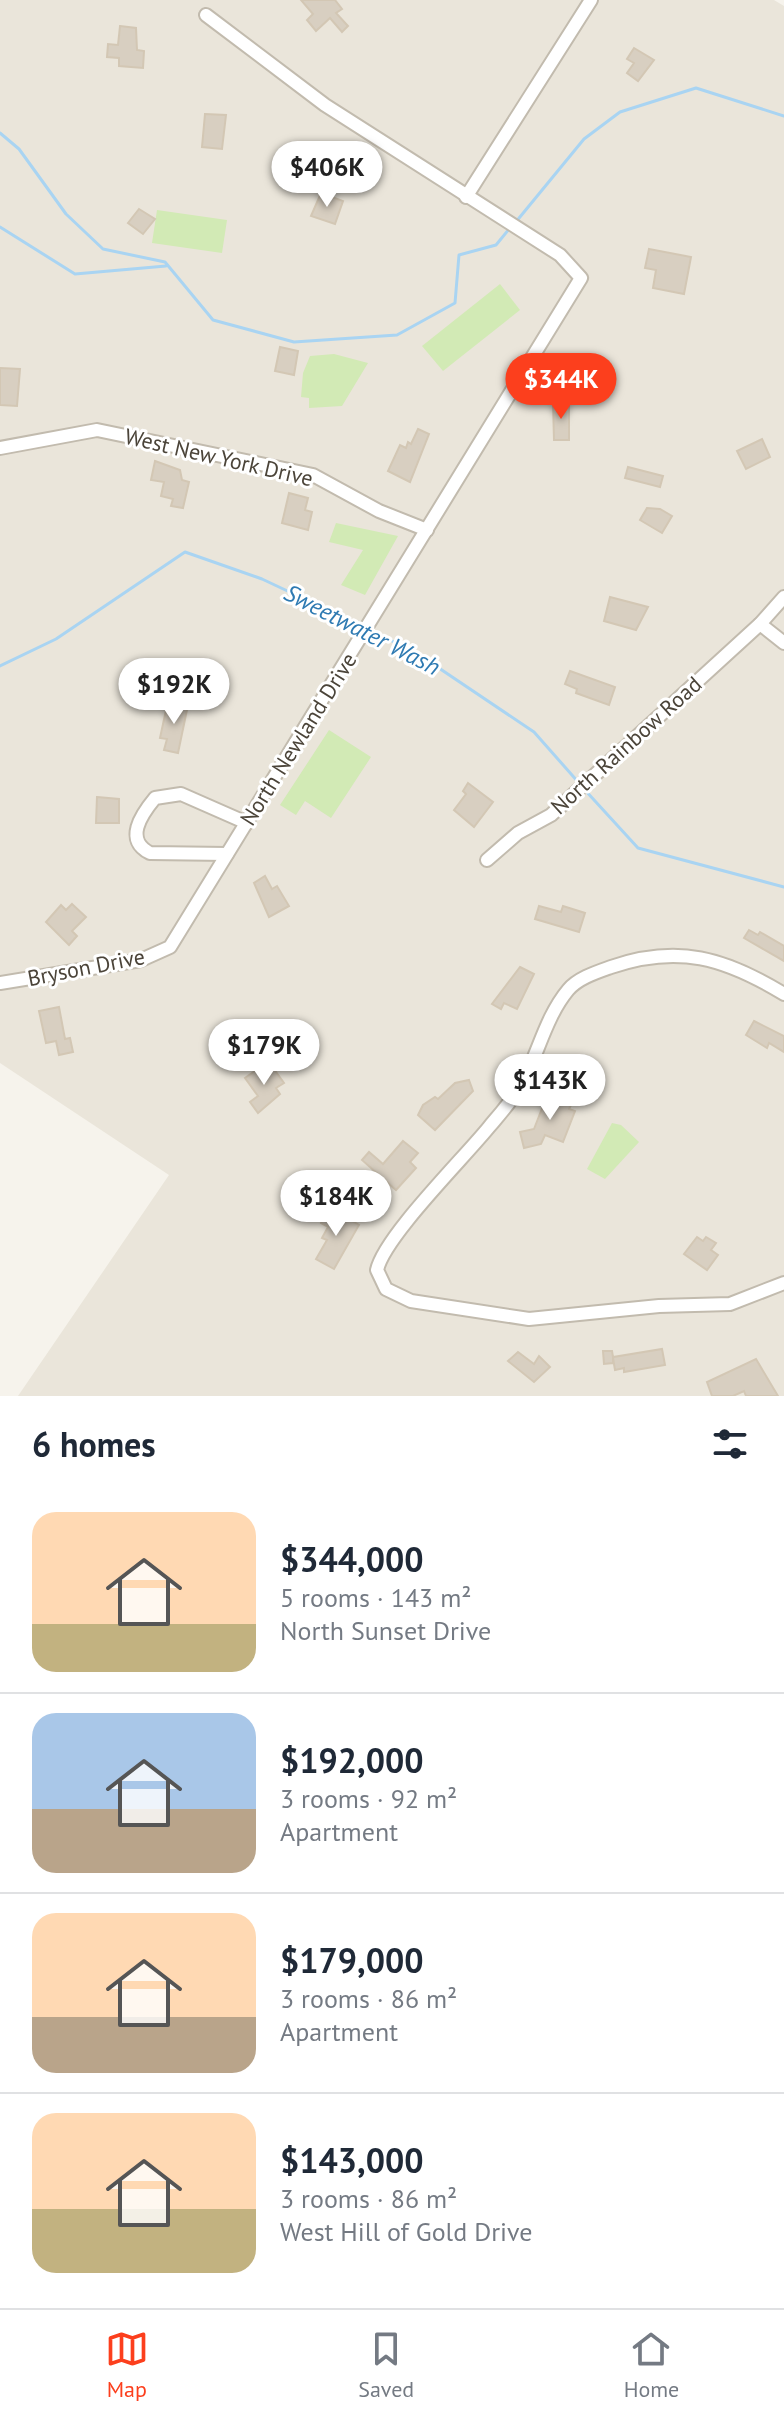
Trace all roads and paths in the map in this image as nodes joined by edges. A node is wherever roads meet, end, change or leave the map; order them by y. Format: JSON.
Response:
{"nodes":[{"id":1,"x":591,"y":0,"type":"edge"},
{"id":2,"x":206,"y":15,"type":"dead end"},
{"id":3,"x":466,"y":197,"type":"junction"},
{"id":4,"x":0,"y":448,"type":"edge"},
{"id":5,"x":427,"y":530,"type":"junction"},
{"id":6,"x":784,"y":597,"type":"edge"},
{"id":7,"x":760,"y":624,"type":"junction"},
{"id":8,"x":784,"y":643,"type":"edge"},
{"id":9,"x":247,"y":823,"type":"junction"},
{"id":10,"x":227,"y":854,"type":"junction"},
{"id":11,"x":487,"y":860,"type":"dead end"},
{"id":12,"x":170,"y":947,"type":"joint"},
{"id":13,"x":0,"y":983,"type":"edge"},
{"id":14,"x":784,"y":994,"type":"edge"},
{"id":15,"x":784,"y":1283,"type":"edge"}],
"edges":[{"from":1,"to":3,"type":"street"},
{"from":2,"to":3,"type":"street"},
{"from":3,"to":5,"type":"street","name":"North Newland Drive"},
{"from":4,"to":5,"type":"street","name":"West New York Drive"},
{"from":5,"to":9,"type":"street","name":"North Newland Drive"},
{"from":6,"to":7,"type":"street","name":"North Rainbow Road"},
{"from":7,"to":8,"type":"street"},
{"from":7,"to":11,"type":"street","name":"North Rainbow Road"},
{"from":9,"to":10,"type":"street","name":"North Newland Drive"},
{"from":9,"to":10,"type":"street"},
{"from":10,"to":12,"type":"street","name":"North Newland Drive"},
{"from":12,"to":13,"type":"street","name":"Bryson Drive"},
{"from":14,"to":15,"type":"street"}]}
